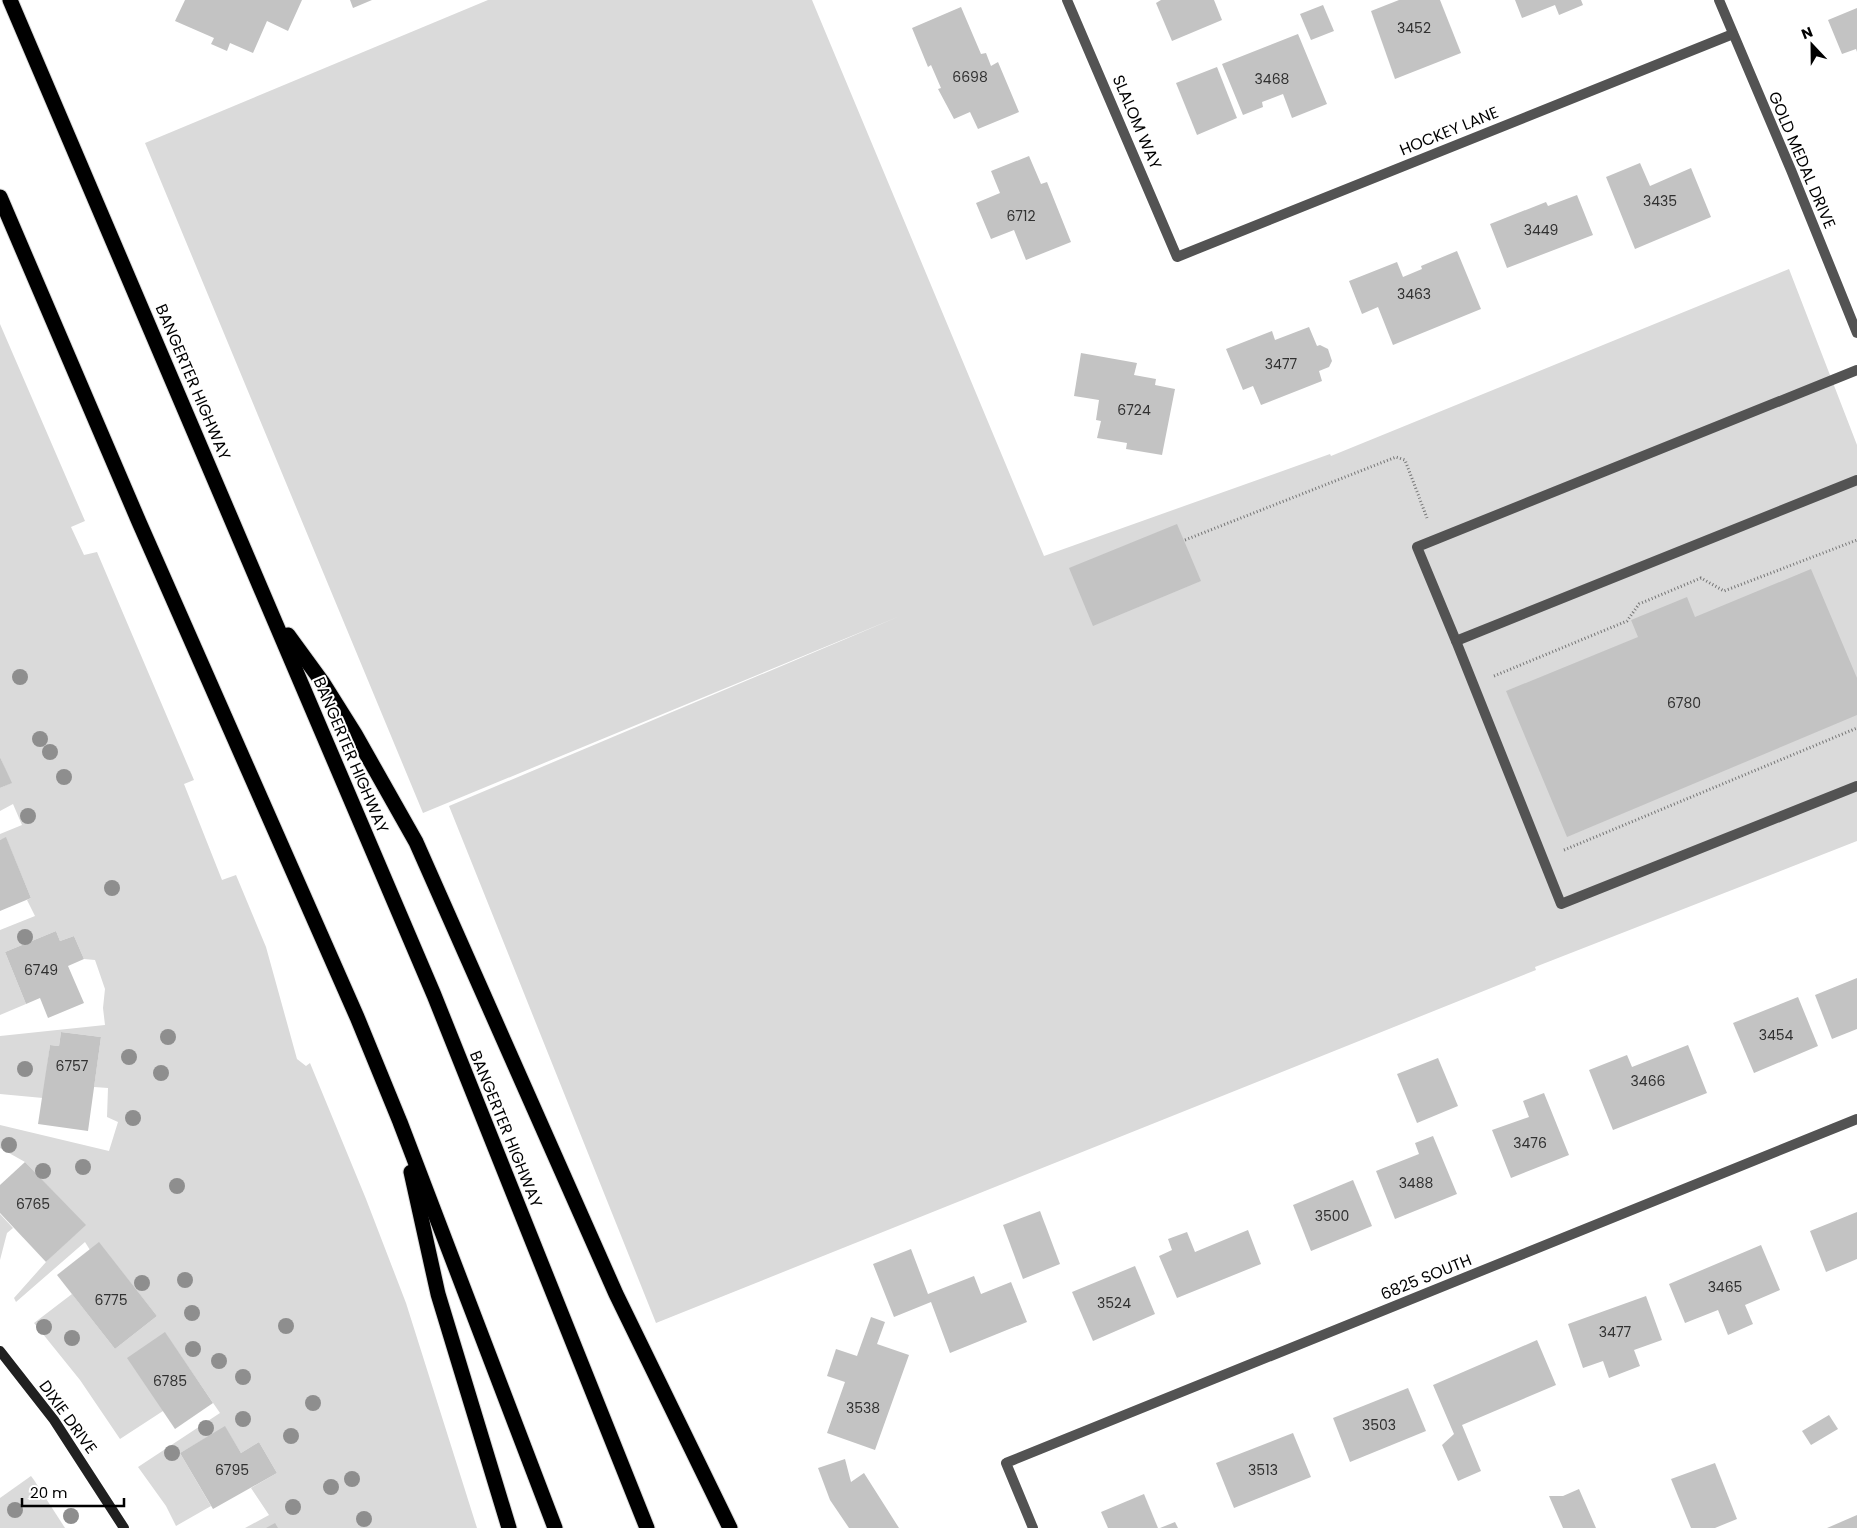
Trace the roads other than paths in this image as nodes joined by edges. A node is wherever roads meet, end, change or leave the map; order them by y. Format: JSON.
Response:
{"nodes":[{"id":1,"x":10,"y":0,"type":"edge"},
{"id":2,"x":1068,"y":0,"type":"edge"},
{"id":3,"x":1719,"y":0,"type":"edge"},
{"id":4,"x":1733,"y":34,"type":"junction"},
{"id":5,"x":0,"y":198,"type":"edge"},
{"id":6,"x":1177,"y":257,"type":"joint"},
{"id":7,"x":1857,"y":333,"type":"edge"},
{"id":8,"x":1857,"y":370,"type":"edge"},
{"id":9,"x":1857,"y":480,"type":"edge"},
{"id":10,"x":273,"y":616,"type":"junction"},
{"id":11,"x":1456,"y":641,"type":"junction"},
{"id":12,"x":1857,"y":786,"type":"edge"},
{"id":13,"x":1857,"y":1119,"type":"edge"},
{"id":14,"x":400,"y":1122,"type":"junction"},
{"id":15,"x":0,"y":1351,"type":"edge"},
{"id":16,"x":124,"y":1528,"type":"edge"},
{"id":17,"x":509,"y":1528,"type":"edge"},
{"id":18,"x":555,"y":1528,"type":"edge"},
{"id":19,"x":647,"y":1528,"type":"edge"},
{"id":20,"x":730,"y":1528,"type":"edge"},
{"id":21,"x":1033,"y":1528,"type":"edge"}],
"edges":[{"from":1,"to":10,"type":"highway","name":"BANGERTER HIGHWAY"},
{"from":2,"to":6,"type":"street","name":"SLALOM WAY"},
{"from":3,"to":4,"type":"street","name":"GOLD MEDAL DRIVE"},
{"from":4,"to":6,"type":"street","name":"HOCKEY LANE"},
{"from":4,"to":7,"type":"street","name":"GOLD MEDAL DRIVE"},
{"from":5,"to":14,"type":"highway"},
{"from":8,"to":11,"type":"street"},
{"from":9,"to":11,"type":"street"},
{"from":10,"to":19,"type":"highway","name":"BANGERTER HIGHWAY"},
{"from":10,"to":20,"type":"highway"},
{"from":11,"to":12,"type":"street"},
{"from":13,"to":21,"type":"street","name":"6825 SOUTH"},
{"from":14,"to":17,"type":"highway"},
{"from":14,"to":18,"type":"highway"},
{"from":15,"to":16,"type":"street","name":"DIXIE DRIVE"}]}
